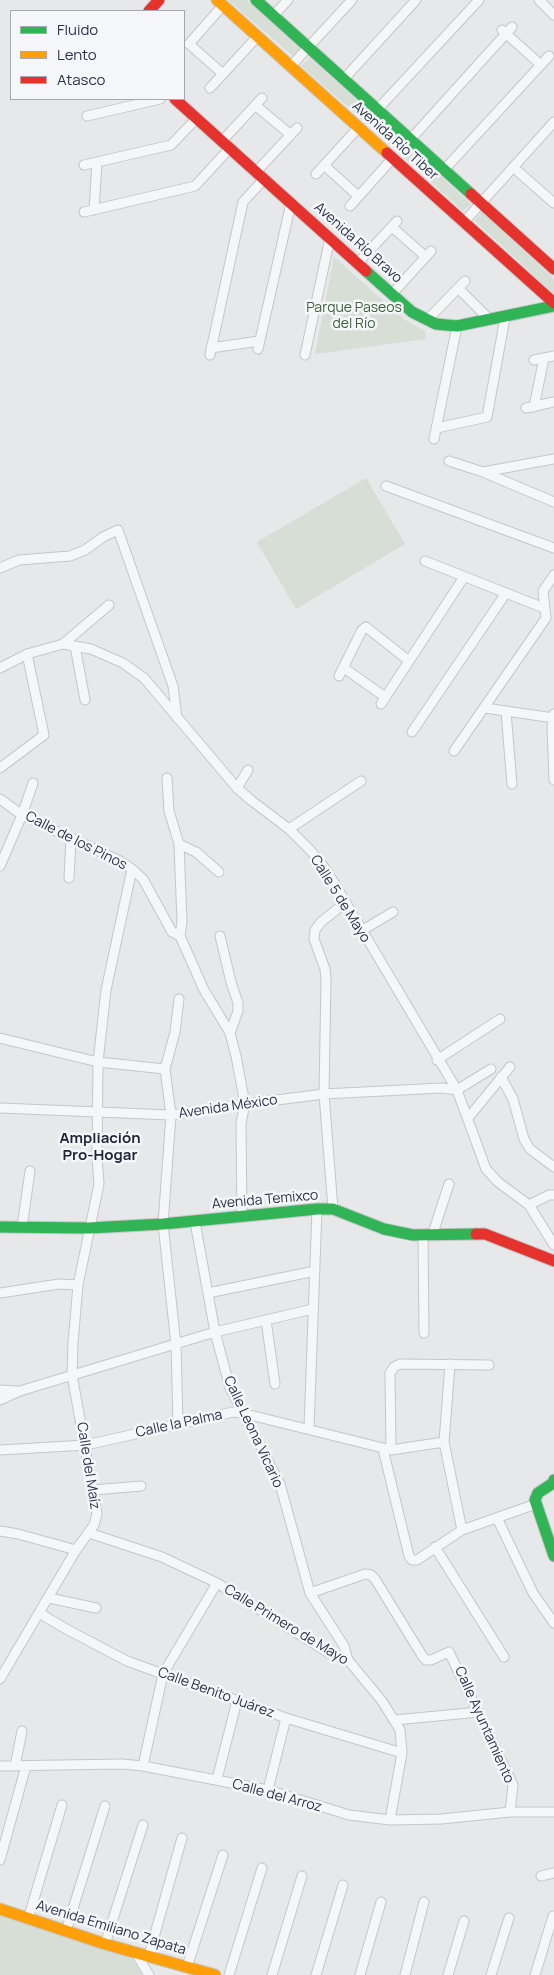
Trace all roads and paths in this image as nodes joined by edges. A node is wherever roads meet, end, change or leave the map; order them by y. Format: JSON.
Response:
{"nodes":[{"id":1,"x":160,"y":0,"type":"edge"},
{"id":2,"x":256,"y":0,"type":"edge"},
{"id":3,"x":288,"y":0,"type":"edge"},
{"id":4,"x":352,"y":0,"type":"edge"},
{"id":5,"x":416,"y":0,"type":"edge"},
{"id":6,"x":474,"y":2,"type":"edge"},
{"id":7,"x":537,"y":2,"type":"edge"},
{"id":8,"x":217,"y":5,"type":"edge"},
{"id":9,"x":150,"y":10,"type":"edge"},
{"id":10,"x":554,"y":15,"type":"edge"},
{"id":11,"x":273,"y":16,"type":"junction"},
{"id":12,"x":258,"y":37,"type":"junction"},
{"id":13,"x":308,"y":48,"type":"junction"},
{"id":14,"x":549,"y":56,"type":"dead end"},
{"id":15,"x":541,"y":65,"type":"junction"},
{"id":16,"x":290,"y":67,"type":"junction"},
{"id":17,"x":223,"y":74,"type":"junction"},
{"id":18,"x":343,"y":80,"type":"junction"},
{"id":19,"x":210,"y":88,"type":"dead end"},
{"id":20,"x":156,"y":100,"type":"edge"},
{"id":21,"x":176,"y":100,"type":"edge"},
{"id":22,"x":377,"y":110,"type":"junction"},
{"id":23,"x":87,"y":116,"type":"dead end"},
{"id":24,"x":197,"y":118,"type":"junction"},
{"id":25,"x":554,"y":122,"type":"edge"},
{"id":26,"x":358,"y":128,"type":"junction"},
{"id":27,"x":410,"y":140,"type":"junction"},
{"id":28,"x":226,"y":144,"type":"junction"},
{"id":29,"x":392,"y":158,"type":"junction"},
{"id":30,"x":96,"y":162,"type":"junction"},
{"id":31,"x":84,"y":165,"type":"dead end"},
{"id":32,"x":324,"y":165,"type":"junction"},
{"id":33,"x":513,"y":167,"type":"junction"},
{"id":34,"x":444,"y":170,"type":"junction"},
{"id":35,"x":316,"y":174,"type":"dead end"},
{"id":36,"x":260,"y":175,"type":"junction"},
{"id":37,"x":358,"y":196,"type":"junction"},
{"id":38,"x":554,"y":202,"type":"edge"},
{"id":39,"x":291,"y":203,"type":"junction"},
{"id":40,"x":481,"y":203,"type":"junction"},
{"id":41,"x":350,"y":206,"type":"dead end"},
{"id":42,"x":94,"y":210,"type":"junction"},
{"id":43,"x":84,"y":212,"type":"dead end"},
{"id":44,"x":463,"y":222,"type":"junction"},
{"id":45,"x":330,"y":238,"type":"junction"},
{"id":46,"x":358,"y":263,"type":"junction"},
{"id":47,"x":554,"y":269,"type":"edge"},
{"id":48,"x":392,"y":294,"type":"junction"},
{"id":49,"x":554,"y":305,"type":"edge"},
{"id":50,"x":505,"y":318,"type":"junction"},
{"id":51,"x":427,"y":320,"type":"junction"},
{"id":52,"x":490,"y":320,"type":"junction"},
{"id":53,"x":456,"y":326,"type":"junction"},
{"id":54,"x":305,"y":355,"type":"dead end"},
{"id":55,"x":554,"y":356,"type":"edge"},
{"id":56,"x":544,"y":358,"type":"junction"},
{"id":57,"x":534,"y":360,"type":"dead end"},
{"id":58,"x":554,"y":402,"type":"edge"},
{"id":59,"x":437,"y":428,"type":"junction"},
{"id":60,"x":434,"y":439,"type":"dead end"},
{"id":61,"x":554,"y":459,"type":"edge"},
{"id":62,"x":449,"y":461,"type":"dead end"},
{"id":63,"x":483,"y":472,"type":"junction"},
{"id":64,"x":386,"y":486,"type":"dead end"},
{"id":65,"x":554,"y":502,"type":"edge"},
{"id":66,"x":554,"y":548,"type":"edge"},
{"id":67,"x":424,"y":561,"type":"dead end"},
{"id":68,"x":0,"y":568,"type":"edge"},
{"id":69,"x":554,"y":575,"type":"edge"},
{"id":70,"x":464,"y":577,"type":"junction"},
{"id":71,"x":506,"y":593,"type":"junction"},
{"id":72,"x":109,"y":605,"type":"dead end"},
{"id":73,"x":544,"y":608,"type":"junction"},
{"id":74,"x":64,"y":644,"type":"junction"},
{"id":75,"x":75,"y":646,"type":"junction"},
{"id":76,"x":27,"y":654,"type":"junction"},
{"id":77,"x":409,"y":661,"type":"junction"},
{"id":78,"x":0,"y":668,"type":"edge"},
{"id":79,"x":344,"y":668,"type":"junction"},
{"id":80,"x":338,"y":676,"type":"dead end"},
{"id":81,"x":85,"y":700,"type":"dead end"},
{"id":82,"x":485,"y":708,"type":"junction"},
{"id":83,"x":506,"y":712,"type":"junction"},
{"id":84,"x":554,"y":717,"type":"edge"},
{"id":85,"x":177,"y":718,"type":"junction"},
{"id":86,"x":412,"y":732,"type":"dead end"},
{"id":87,"x":454,"y":751,"type":"dead end"},
{"id":88,"x":0,"y":768,"type":"edge"},
{"id":89,"x":248,"y":770,"type":"dead end"},
{"id":90,"x":167,"y":778,"type":"dead end"},
{"id":91,"x":554,"y":780,"type":"edge"},
{"id":92,"x":361,"y":781,"type":"dead end"},
{"id":93,"x":33,"y":783,"type":"dead end"},
{"id":94,"x":512,"y":784,"type":"dead end"},
{"id":95,"x":237,"y":788,"type":"junction"},
{"id":96,"x":0,"y":799,"type":"edge"},
{"id":97,"x":22,"y":815,"type":"junction"},
{"id":98,"x":288,"y":828,"type":"junction"},
{"id":99,"x":71,"y":839,"type":"junction"},
{"id":100,"x":179,"y":844,"type":"junction"},
{"id":101,"x":1,"y":862,"type":"edge"},
{"id":102,"x":132,"y":869,"type":"junction"},
{"id":103,"x":219,"y":872,"type":"dead end"},
{"id":104,"x":69,"y":878,"type":"dead end"},
{"id":105,"x":345,"y":904,"type":"junction"},
{"id":106,"x":393,"y":912,"type":"dead end"},
{"id":107,"x":361,"y":931,"type":"junction"},
{"id":108,"x":180,"y":936,"type":"junction"},
{"id":109,"x":220,"y":936,"type":"dead end"},
{"id":110,"x":178,"y":999,"type":"dead end"},
{"id":111,"x":500,"y":1019,"type":"dead end"},
{"id":112,"x":230,"y":1033,"type":"junction"},
{"id":113,"x":0,"y":1038,"type":"edge"},
{"id":114,"x":438,"y":1060,"type":"junction"},
{"id":115,"x":98,"y":1062,"type":"junction"},
{"id":116,"x":510,"y":1068,"type":"dead end"},
{"id":117,"x":165,"y":1069,"type":"junction"},
{"id":118,"x":491,"y":1069,"type":"dead end"},
{"id":119,"x":501,"y":1077,"type":"junction"},
{"id":120,"x":456,"y":1090,"type":"junction"},
{"id":121,"x":324,"y":1094,"type":"junction"},
{"id":122,"x":245,"y":1104,"type":"junction"},
{"id":123,"x":0,"y":1108,"type":"edge"},
{"id":124,"x":98,"y":1112,"type":"junction"},
{"id":125,"x":171,"y":1115,"type":"junction"},
{"id":126,"x":468,"y":1118,"type":"junction"},
{"id":127,"x":554,"y":1167,"type":"edge"},
{"id":128,"x":30,"y":1171,"type":"dead end"},
{"id":129,"x":450,"y":1184,"type":"dead end"},
{"id":130,"x":554,"y":1195,"type":"edge"},
{"id":131,"x":528,"y":1205,"type":"junction"},
{"id":132,"x":317,"y":1209,"type":"junction"},
{"id":133,"x":333,"y":1210,"type":"junction"},
{"id":134,"x":242,"y":1216,"type":"junction"},
{"id":135,"x":195,"y":1222,"type":"junction"},
{"id":136,"x":163,"y":1224,"type":"junction"},
{"id":137,"x":0,"y":1227,"type":"edge"},
{"id":138,"x":22,"y":1227,"type":"junction"},
{"id":139,"x":89,"y":1228,"type":"junction"},
{"id":140,"x":428,"y":1235,"type":"junction"},
{"id":141,"x":554,"y":1245,"type":"edge"},
{"id":142,"x":554,"y":1261,"type":"edge"},
{"id":143,"x":315,"y":1271,"type":"junction"},
{"id":144,"x":78,"y":1285,"type":"junction"},
{"id":145,"x":0,"y":1293,"type":"edge"},
{"id":146,"x":208,"y":1293,"type":"junction"},
{"id":147,"x":313,"y":1309,"type":"junction"},
{"id":148,"x":266,"y":1320,"type":"junction"},
{"id":149,"x":215,"y":1332,"type":"junction"},
{"id":150,"x":424,"y":1333,"type":"dead end"},
{"id":151,"x":176,"y":1345,"type":"junction"},
{"id":152,"x":450,"y":1364,"type":"junction"},
{"id":153,"x":489,"y":1365,"type":"dead end"},
{"id":154,"x":72,"y":1375,"type":"junction"},
{"id":155,"x":275,"y":1384,"type":"dead end"},
{"id":156,"x":0,"y":1390,"type":"edge"},
{"id":157,"x":20,"y":1391,"type":"junction"},
{"id":158,"x":0,"y":1400,"type":"edge"},
{"id":159,"x":242,"y":1413,"type":"junction"},
{"id":160,"x":178,"y":1423,"type":"junction"},
{"id":161,"x":309,"y":1430,"type":"junction"},
{"id":162,"x":444,"y":1442,"type":"junction"},
{"id":163,"x":86,"y":1444,"type":"junction"},
{"id":164,"x":387,"y":1449,"type":"junction"},
{"id":165,"x":0,"y":1450,"type":"edge"},
{"id":166,"x":554,"y":1480,"type":"edge"},
{"id":167,"x":141,"y":1486,"type":"dead end"},
{"id":168,"x":93,"y":1490,"type":"junction"},
{"id":169,"x":536,"y":1504,"type":"junction"},
{"id":170,"x":496,"y":1518,"type":"junction"},
{"id":171,"x":462,"y":1530,"type":"junction"},
{"id":172,"x":0,"y":1532,"type":"edge"},
{"id":173,"x":89,"y":1532,"type":"junction"},
{"id":174,"x":435,"y":1547,"type":"junction"},
{"id":175,"x":76,"y":1550,"type":"junction"},
{"id":176,"x":554,"y":1556,"type":"edge"},
{"id":177,"x":217,"y":1583,"type":"junction"},
{"id":178,"x":310,"y":1593,"type":"junction"},
{"id":179,"x":49,"y":1598,"type":"junction"},
{"id":180,"x":96,"y":1608,"type":"dead end"},
{"id":181,"x":39,"y":1613,"type":"junction"},
{"id":182,"x":554,"y":1623,"type":"edge"},
{"id":183,"x":504,"y":1657,"type":"dead end"},
{"id":184,"x":348,"y":1660,"type":"junction"},
{"id":185,"x":162,"y":1674,"type":"junction"},
{"id":186,"x":0,"y":1679,"type":"edge"},
{"id":187,"x":237,"y":1701,"type":"junction"},
{"id":188,"x":479,"y":1712,"type":"junction"},
{"id":189,"x":286,"y":1718,"type":"junction"},
{"id":190,"x":395,"y":1720,"type":"junction"},
{"id":191,"x":22,"y":1731,"type":"dead end"},
{"id":192,"x":402,"y":1753,"type":"junction"},
{"id":193,"x":0,"y":1766,"type":"edge"},
{"id":194,"x":15,"y":1766,"type":"junction"},
{"id":195,"x":26,"y":1766,"type":"junction"},
{"id":196,"x":143,"y":1766,"type":"junction"},
{"id":197,"x":217,"y":1779,"type":"junction"},
{"id":198,"x":268,"y":1790,"type":"junction"},
{"id":199,"x":62,"y":1805,"type":"dead end"},
{"id":200,"x":105,"y":1806,"type":"dead end"},
{"id":201,"x":510,"y":1812,"type":"junction"},
{"id":202,"x":554,"y":1812,"type":"edge"},
{"id":203,"x":390,"y":1820,"type":"junction"},
{"id":204,"x":143,"y":1825,"type":"dead end"},
{"id":205,"x":182,"y":1838,"type":"dead end"},
{"id":206,"x":223,"y":1855,"type":"dead end"},
{"id":207,"x":0,"y":1860,"type":"edge"},
{"id":208,"x":262,"y":1868,"type":"dead end"},
{"id":209,"x":554,"y":1874,"type":"edge"},
{"id":210,"x":302,"y":1876,"type":"dead end"},
{"id":211,"x":541,"y":1876,"type":"dead end"},
{"id":212,"x":343,"y":1884,"type":"dead end"},
{"id":213,"x":380,"y":1902,"type":"dead end"},
{"id":214,"x":424,"y":1902,"type":"dead end"},
{"id":215,"x":0,"y":1909,"type":"edge"},
{"id":216,"x":553,"y":1916,"type":"edge"},
{"id":217,"x":509,"y":1918,"type":"dead end"},
{"id":218,"x":28,"y":1919,"type":"junction"},
{"id":219,"x":464,"y":1921,"type":"dead end"},
{"id":220,"x":66,"y":1932,"type":"junction"},
{"id":221,"x":105,"y":1944,"type":"junction"},
{"id":222,"x":136,"y":1953,"type":"junction"},
{"id":223,"x":149,"y":1955,"type":"junction"},
{"id":224,"x":187,"y":1966,"type":"junction"},
{"id":225,"x":149,"y":1975,"type":"edge"},
{"id":226,"x":215,"y":1975,"type":"edge"},
{"id":227,"x":230,"y":1975,"type":"edge"},
{"id":228,"x":272,"y":1975,"type":"edge"},
{"id":229,"x":316,"y":1975,"type":"edge"},
{"id":230,"x":360,"y":1975,"type":"edge"},
{"id":231,"x":405,"y":1975,"type":"edge"},
{"id":232,"x":448,"y":1975,"type":"edge"},
{"id":233,"x":491,"y":1975,"type":"edge"},
{"id":234,"x":535,"y":1975,"type":"edge"}],
"edges":[{"from":1,"to":9,"type":"street"},
{"from":2,"to":11,"type":"street","name":"Avenida Río Tiber"},
{"from":3,"to":11,"type":"street"},
{"from":4,"to":13,"type":"street"},
{"from":5,"to":18,"type":"street"},
{"from":6,"to":22,"type":"street"},
{"from":7,"to":10,"type":"street"},
{"from":8,"to":12,"type":"street","name":"Avenida Río Tiber"},
{"from":8,"to":17,"type":"street"},
{"from":11,"to":13,"type":"street","name":"Avenida Río Tiber"},
{"from":12,"to":16,"type":"street","name":"Avenida Río Tiber"},
{"from":12,"to":17,"type":"street"},
{"from":13,"to":16,"type":"street"},
{"from":13,"to":18,"type":"street","name":"Avenida Río Tiber"},
{"from":14,"to":15,"type":"street"},
{"from":15,"to":27,"type":"street"},
{"from":15,"to":34,"type":"street"},
{"from":16,"to":26,"type":"street","name":"Avenida Río Tiber"},
{"from":17,"to":19,"type":"street"},
{"from":18,"to":22,"type":"street","name":"Avenida Río Tiber"},
{"from":20,"to":23,"type":"street"},
{"from":21,"to":24,"type":"street","name":"Avenida Río Bravo"},
{"from":22,"to":27,"type":"street","name":"Avenida Río Tiber"},
{"from":24,"to":28,"type":"street","name":"Avenida Río Bravo"},
{"from":24,"to":30,"type":"street"},
{"from":25,"to":33,"type":"street"},
{"from":26,"to":29,"type":"street","name":"Avenida Río Tiber"},
{"from":26,"to":32,"type":"street"},
{"from":27,"to":34,"type":"street","name":"Avenida Río Tiber"},
{"from":28,"to":36,"type":"street","name":"Avenida Río Bravo"},
{"from":28,"to":36,"type":"street"},
{"from":28,"to":42,"type":"street"},
{"from":29,"to":37,"type":"street"},
{"from":29,"to":44,"type":"street","name":"Avenida Río Tiber"},
{"from":30,"to":31,"type":"street"},
{"from":30,"to":42,"type":"street"},
{"from":32,"to":35,"type":"street"},
{"from":32,"to":37,"type":"street"},
{"from":33,"to":38,"type":"street"},
{"from":33,"to":40,"type":"street"},
{"from":34,"to":40,"type":"street","name":"Avenida Río Tiber"},
{"from":36,"to":39,"type":"street","name":"Avenida Río Bravo"},
{"from":36,"to":39,"type":"street"},
{"from":37,"to":41,"type":"street"},
{"from":39,"to":45,"type":"street","name":"Avenida Río Bravo"},
{"from":40,"to":44,"type":"street"},
{"from":40,"to":47,"type":"street","name":"Avenida Río Tiber"},
{"from":42,"to":43,"type":"street"},
{"from":44,"to":49,"type":"street","name":"Avenida Río Tiber"},
{"from":45,"to":46,"type":"street","name":"Avenida Río Bravo"},
{"from":45,"to":54,"type":"street"},
{"from":46,"to":48,"type":"street","name":"Avenida Río Bravo"},
{"from":46,"to":48,"type":"street"},
{"from":48,"to":51,"type":"street","name":"Avenida Río Bravo"},
{"from":49,"to":50,"type":"street","name":"Avenida Río Bravo"},
{"from":50,"to":52,"type":"street","name":"Avenida Río Bravo"},
{"from":50,"to":59,"type":"street"},
{"from":51,"to":52,"type":"street"},
{"from":51,"to":53,"type":"street","name":"Avenida Río Bravo"},
{"from":52,"to":53,"type":"street","name":"Avenida Río Bravo"},
{"from":53,"to":59,"type":"street"},
{"from":55,"to":56,"type":"street"},
{"from":56,"to":57,"type":"street"},
{"from":56,"to":58,"type":"street"},
{"from":59,"to":60,"type":"street"},
{"from":61,"to":63,"type":"street"},
{"from":62,"to":63,"type":"street"},
{"from":63,"to":65,"type":"street"},
{"from":64,"to":66,"type":"street"},
{"from":67,"to":70,"type":"street"},
{"from":68,"to":85,"type":"street"},
{"from":69,"to":73,"type":"street"},
{"from":70,"to":71,"type":"street"},
{"from":70,"to":77,"type":"street"},
{"from":71,"to":73,"type":"street"},
{"from":71,"to":86,"type":"street"},
{"from":72,"to":74,"type":"street"},
{"from":73,"to":82,"type":"street"},
{"from":74,"to":75,"type":"street","name":"Calle 5 de Mayo"},
{"from":74,"to":76,"type":"street","name":"Calle 5 de Mayo"},
{"from":75,"to":81,"type":"street"},
{"from":75,"to":85,"type":"street","name":"Calle 5 de Mayo"},
{"from":76,"to":78,"type":"street","name":"Calle 5 de Mayo"},
{"from":76,"to":88,"type":"street"},
{"from":77,"to":79,"type":"street"},
{"from":77,"to":79,"type":"street"},
{"from":79,"to":80,"type":"street"},
{"from":82,"to":83,"type":"street"},
{"from":82,"to":87,"type":"street"},
{"from":83,"to":84,"type":"street"},
{"from":83,"to":94,"type":"street"},
{"from":84,"to":91,"type":"street"},
{"from":85,"to":95,"type":"street","name":"Calle 5 de Mayo"},
{"from":89,"to":95,"type":"street"},
{"from":90,"to":100,"type":"street"},
{"from":92,"to":98,"type":"street"},
{"from":93,"to":97,"type":"street"},
{"from":95,"to":98,"type":"street","name":"Calle 5 de Mayo"},
{"from":96,"to":97,"type":"street","name":"Calle de los Pinos"},
{"from":97,"to":99,"type":"street","name":"Calle de los Pinos"},
{"from":97,"to":101,"type":"street"},
{"from":98,"to":105,"type":"street","name":"Calle 5 de Mayo"},
{"from":99,"to":102,"type":"street","name":"Calle de los Pinos"},
{"from":99,"to":104,"type":"street"},
{"from":100,"to":103,"type":"street"},
{"from":100,"to":108,"type":"street"},
{"from":102,"to":108,"type":"street","name":"Calle de los Pinos"},
{"from":102,"to":115,"type":"street","name":"Calle del Maíz"},
{"from":105,"to":107,"type":"street","name":"Calle 5 de Mayo"},
{"from":105,"to":121,"type":"street"},
{"from":106,"to":107,"type":"street"},
{"from":107,"to":114,"type":"street","name":"Calle 5 de Mayo"},
{"from":108,"to":112,"type":"street","name":"Calle de los Pinos"},
{"from":109,"to":112,"type":"street"},
{"from":110,"to":117,"type":"street"},
{"from":111,"to":114,"type":"street"},
{"from":112,"to":122,"type":"street","name":"Calle de los Pinos"},
{"from":113,"to":115,"type":"street"},
{"from":114,"to":120,"type":"street","name":"Calle 5 de Mayo"},
{"from":115,"to":117,"type":"street"},
{"from":115,"to":124,"type":"street","name":"Calle del Maíz"},
{"from":116,"to":119,"type":"street"},
{"from":117,"to":125,"type":"street"},
{"from":118,"to":120,"type":"street"},
{"from":119,"to":126,"type":"street"},
{"from":119,"to":127,"type":"street"},
{"from":120,"to":121,"type":"street","name":"Avenida México"},
{"from":120,"to":126,"type":"street","name":"Calle 5 de Mayo"},
{"from":121,"to":122,"type":"street","name":"Avenida México"},
{"from":121,"to":133,"type":"street"},
{"from":122,"to":125,"type":"street","name":"Avenida México"},
{"from":122,"to":134,"type":"street"},
{"from":123,"to":124,"type":"street","name":"Avenida México"},
{"from":124,"to":125,"type":"street","name":"Avenida México"},
{"from":124,"to":139,"type":"street","name":"Calle del Maíz"},
{"from":125,"to":136,"type":"street"},
{"from":126,"to":131,"type":"street","name":"Calle 5 de Mayo"},
{"from":128,"to":138,"type":"street"},
{"from":129,"to":140,"type":"street"},
{"from":130,"to":131,"type":"street"},
{"from":131,"to":141,"type":"street","name":"Calle 5 de Mayo"},
{"from":132,"to":133,"type":"street","name":"Avenida Temixco"},
{"from":132,"to":134,"type":"street","name":"Avenida Temixco"},
{"from":132,"to":143,"type":"street"},
{"from":133,"to":140,"type":"street","name":"Avenida Temixco"},
{"from":134,"to":135,"type":"street","name":"Avenida Temixco"},
{"from":135,"to":136,"type":"street","name":"Avenida Temixco"},
{"from":135,"to":146,"type":"street","name":"Calle Leona Vicario"},
{"from":136,"to":139,"type":"street","name":"Avenida Temixco"},
{"from":136,"to":151,"type":"street"},
{"from":137,"to":138,"type":"street","name":"Avenida Temixco"},
{"from":138,"to":139,"type":"street","name":"Avenida Temixco"},
{"from":139,"to":144,"type":"street","name":"Calle del Maíz"},
{"from":140,"to":142,"type":"street","name":"Avenida Temixco"},
{"from":140,"to":150,"type":"street"},
{"from":143,"to":146,"type":"street"},
{"from":143,"to":147,"type":"street"},
{"from":144,"to":145,"type":"street"},
{"from":144,"to":154,"type":"street","name":"Calle del Maíz"},
{"from":146,"to":149,"type":"street","name":"Calle Leona Vicario"},
{"from":147,"to":148,"type":"street"},
{"from":147,"to":161,"type":"street"},
{"from":148,"to":149,"type":"street"},
{"from":148,"to":155,"type":"street"},
{"from":149,"to":151,"type":"street"},
{"from":149,"to":159,"type":"street","name":"Calle Leona Vicario"},
{"from":151,"to":154,"type":"street"},
{"from":151,"to":160,"type":"street"},
{"from":152,"to":153,"type":"street"},
{"from":152,"to":162,"type":"street"},
{"from":152,"to":164,"type":"street"},
{"from":154,"to":157,"type":"street"},
{"from":154,"to":163,"type":"street","name":"Calle del Maíz"},
{"from":156,"to":157,"type":"street"},
{"from":157,"to":158,"type":"street"},
{"from":159,"to":160,"type":"street","name":"Calle la Palma"},
{"from":159,"to":161,"type":"street","name":"Calle la Palma"},
{"from":159,"to":178,"type":"street","name":"Calle Leona Vicario"},
{"from":160,"to":163,"type":"street","name":"Calle la Palma"},
{"from":161,"to":164,"type":"street","name":"Calle la Palma"},
{"from":162,"to":164,"type":"street","name":"Calle la Palma"},
{"from":162,"to":171,"type":"street"},
{"from":163,"to":165,"type":"street","name":"Calle la Palma"},
{"from":163,"to":168,"type":"street","name":"Calle del Maíz"},
{"from":164,"to":174,"type":"street"},
{"from":166,"to":169,"type":"street"},
{"from":167,"to":168,"type":"street"},
{"from":168,"to":173,"type":"street","name":"Calle del Maíz"},
{"from":169,"to":170,"type":"street"},
{"from":169,"to":176,"type":"street"},
{"from":170,"to":171,"type":"street"},
{"from":170,"to":182,"type":"street"},
{"from":171,"to":174,"type":"street"},
{"from":172,"to":175,"type":"street"},
{"from":173,"to":175,"type":"street","name":"Calle del Maíz"},
{"from":173,"to":177,"type":"street","name":"Calle Primero de Mayo"},
{"from":174,"to":183,"type":"street"},
{"from":175,"to":179,"type":"street","name":"Calle del Maíz"},
{"from":177,"to":184,"type":"street","name":"Calle Primero de Mayo"},
{"from":177,"to":185,"type":"street"},
{"from":178,"to":184,"type":"street","name":"Calle Leona Vicario"},
{"from":178,"to":188,"type":"street","name":"Calle Ayuntamiento"},
{"from":179,"to":180,"type":"street"},
{"from":179,"to":181,"type":"street","name":"Calle del Maíz"},
{"from":181,"to":185,"type":"street","name":"Calle Benito Juárez"},
{"from":181,"to":186,"type":"street","name":"Calle del Maíz"},
{"from":184,"to":190,"type":"street","name":"Calle Primero de Mayo"},
{"from":185,"to":187,"type":"street","name":"Calle Benito Juárez"},
{"from":185,"to":196,"type":"street"},
{"from":187,"to":189,"type":"street","name":"Calle Benito Juárez"},
{"from":187,"to":197,"type":"street"},
{"from":188,"to":190,"type":"street"},
{"from":188,"to":201,"type":"street","name":"Calle Ayuntamiento"},
{"from":189,"to":192,"type":"street","name":"Calle Benito Juárez"},
{"from":189,"to":198,"type":"street"},
{"from":190,"to":192,"type":"street","name":"Calle Primero de Mayo"},
{"from":191,"to":194,"type":"street"},
{"from":192,"to":203,"type":"street","name":"Calle Primero de Mayo"},
{"from":193,"to":194,"type":"street","name":"Calle del Arroz"},
{"from":194,"to":195,"type":"street","name":"Calle del Arroz"},
{"from":195,"to":196,"type":"street","name":"Calle del Arroz"},
{"from":195,"to":207,"type":"street"},
{"from":196,"to":197,"type":"street","name":"Calle del Arroz"},
{"from":197,"to":198,"type":"street","name":"Calle del Arroz"},
{"from":198,"to":203,"type":"street","name":"Calle del Arroz"},
{"from":199,"to":218,"type":"street"},
{"from":200,"to":220,"type":"street"},
{"from":201,"to":202,"type":"street","name":"Calle del Arroz"},
{"from":201,"to":203,"type":"street","name":"Calle del Arroz"},
{"from":204,"to":221,"type":"street"},
{"from":205,"to":223,"type":"street"},
{"from":206,"to":224,"type":"street"},
{"from":208,"to":227,"type":"street"},
{"from":209,"to":211,"type":"street"},
{"from":210,"to":228,"type":"street"},
{"from":212,"to":229,"type":"street"},
{"from":213,"to":230,"type":"street"},
{"from":214,"to":231,"type":"street"},
{"from":215,"to":218,"type":"street","name":"Avenida Emiliano Zapata"},
{"from":216,"to":234,"type":"street"},
{"from":217,"to":233,"type":"street"},
{"from":218,"to":220,"type":"street","name":"Avenida Emiliano Zapata"},
{"from":219,"to":232,"type":"street"},
{"from":220,"to":221,"type":"street","name":"Avenida Emiliano Zapata"},
{"from":221,"to":222,"type":"street","name":"Avenida Emiliano Zapata"},
{"from":222,"to":223,"type":"street","name":"Avenida Emiliano Zapata"},
{"from":222,"to":225,"type":"street"},
{"from":223,"to":224,"type":"street","name":"Avenida Emiliano Zapata"},
{"from":224,"to":226,"type":"street","name":"Avenida Emiliano Zapata"}]}
